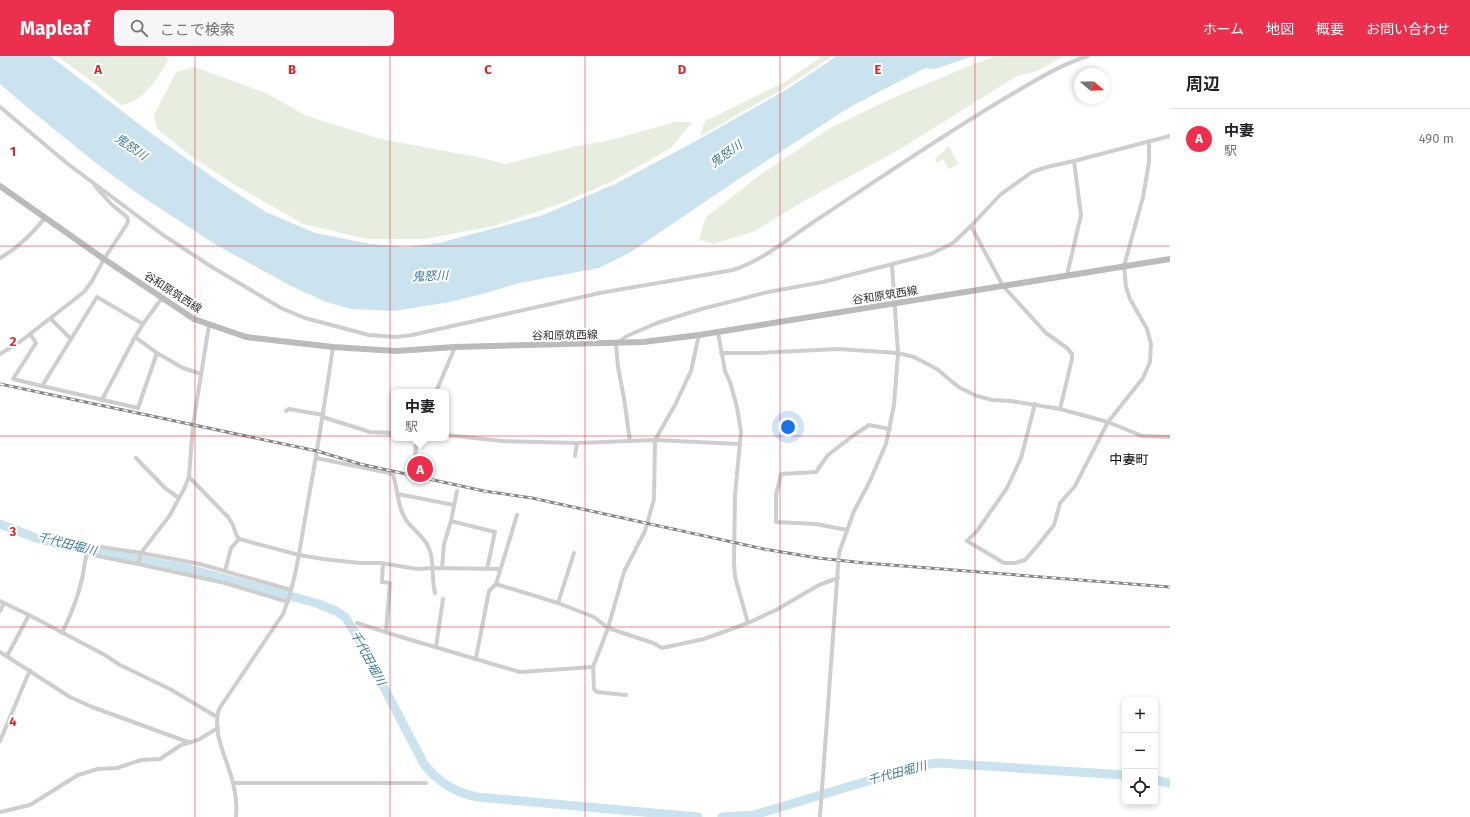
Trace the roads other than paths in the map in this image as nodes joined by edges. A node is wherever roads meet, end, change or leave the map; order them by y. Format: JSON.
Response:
{"nodes":[{"id":1,"x":1088,"y":56,"type":"edge"},
{"id":2,"x":0,"y":107,"type":"edge"},
{"id":3,"x":1170,"y":136,"type":"edge"},
{"id":4,"x":1149,"y":141,"type":"junction"},
{"id":5,"x":1074,"y":161,"type":"junction"},
{"id":6,"x":93,"y":183,"type":"junction"},
{"id":7,"x":0,"y":186,"type":"edge"},
{"id":8,"x":45,"y":218,"type":"junction"},
{"id":9,"x":971,"y":226,"type":"junction"},
{"id":10,"x":0,"y":258,"type":"edge"},
{"id":11,"x":104,"y":259,"type":"junction"},
{"id":12,"x":1170,"y":259,"type":"edge"},
{"id":13,"x":892,"y":265,"type":"junction"},
{"id":14,"x":1124,"y":266,"type":"junction"},
{"id":15,"x":1067,"y":275,"type":"junction"},
{"id":16,"x":1003,"y":286,"type":"junction"},
{"id":17,"x":162,"y":298,"type":"junction"},
{"id":18,"x":894,"y":304,"type":"junction"},
{"id":19,"x":51,"y":319,"type":"junction"},
{"id":20,"x":143,"y":324,"type":"junction"},
{"id":21,"x":209,"y":325,"type":"junction"},
{"id":22,"x":718,"y":332,"type":"junction"},
{"id":23,"x":30,"y":334,"type":"junction"},
{"id":24,"x":699,"y":335,"type":"junction"},
{"id":25,"x":134,"y":337,"type":"junction"},
{"id":26,"x":71,"y":339,"type":"junction"},
{"id":27,"x":616,"y":344,"type":"junction"},
{"id":28,"x":334,"y":347,"type":"junction"},
{"id":29,"x":456,"y":347,"type":"junction"},
{"id":30,"x":157,"y":353,"type":"junction"},
{"id":31,"x":898,"y":353,"type":"junction"},
{"id":32,"x":0,"y":354,"type":"edge"},
{"id":33,"x":721,"y":354,"type":"junction"},
{"id":34,"x":201,"y":374,"type":"junction"},
{"id":35,"x":42,"y":386,"type":"junction"},
{"id":36,"x":437,"y":389,"type":"edge"},
{"id":37,"x":102,"y":400,"type":"junction"},
{"id":38,"x":1035,"y":404,"type":"junction"},
{"id":39,"x":1060,"y":408,"type":"junction"},
{"id":40,"x":286,"y":411,"type":"dead end"},
{"id":41,"x":323,"y":416,"type":"junction"},
{"id":42,"x":1108,"y":422,"type":"junction"},
{"id":43,"x":890,"y":429,"type":"junction"},
{"id":44,"x":391,"y":433,"type":"edge"},
{"id":45,"x":449,"y":435,"type":"edge"},
{"id":46,"x":1170,"y":438,"type":"edge"},
{"id":47,"x":655,"y":440,"type":"junction"},
{"id":48,"x":417,"y":441,"type":"edge"},
{"id":49,"x":630,"y":441,"type":"junction"},
{"id":50,"x":577,"y":443,"type":"junction"},
{"id":51,"x":740,"y":444,"type":"junction"},
{"id":52,"x":575,"y":456,"type":"dead end"},
{"id":53,"x":136,"y":458,"type":"dead end"},
{"id":54,"x":316,"y":458,"type":"junction"},
{"id":55,"x":414,"y":464,"type":"dead end"},
{"id":56,"x":189,"y":477,"type":"junction"},
{"id":57,"x":457,"y":491,"type":"dead end"},
{"id":58,"x":398,"y":494,"type":"junction"},
{"id":59,"x":179,"y":498,"type":"junction"},
{"id":60,"x":454,"y":506,"type":"junction"},
{"id":61,"x":517,"y":515,"type":"dead end"},
{"id":62,"x":451,"y":522,"type":"junction"},
{"id":63,"x":847,"y":530,"type":"junction"},
{"id":64,"x":239,"y":538,"type":"junction"},
{"id":65,"x":101,"y":547,"type":"dead end"},
{"id":66,"x":141,"y":553,"type":"junction"},
{"id":67,"x":574,"y":553,"type":"dead end"},
{"id":68,"x":299,"y":554,"type":"junction"},
{"id":69,"x":138,"y":564,"type":"junction"},
{"id":70,"x":383,"y":564,"type":"junction"},
{"id":71,"x":434,"y":568,"type":"junction"},
{"id":72,"x":442,"y":568,"type":"junction"},
{"id":73,"x":487,"y":569,"type":"junction"},
{"id":74,"x":500,"y":569,"type":"junction"},
{"id":75,"x":225,"y":571,"type":"junction"},
{"id":76,"x":838,"y":578,"type":"junction"},
{"id":77,"x":496,"y":584,"type":"junction"},
{"id":78,"x":291,"y":590,"type":"junction"},
{"id":79,"x":435,"y":593,"type":"dead end"},
{"id":80,"x":443,"y":599,"type":"dead end"},
{"id":81,"x":2,"y":602,"type":"edge"},
{"id":82,"x":288,"y":602,"type":"junction"},
{"id":83,"x":558,"y":603,"type":"junction"},
{"id":84,"x":0,"y":611,"type":"edge"},
{"id":85,"x":29,"y":615,"type":"junction"},
{"id":86,"x":357,"y":623,"type":"dead end"},
{"id":87,"x":748,"y":623,"type":"junction"},
{"id":88,"x":608,"y":628,"type":"junction"},
{"id":89,"x":386,"y":632,"type":"junction"},
{"id":90,"x":62,"y":633,"type":"junction"},
{"id":91,"x":436,"y":647,"type":"junction"},
{"id":92,"x":0,"y":652,"type":"edge"},
{"id":93,"x":7,"y":656,"type":"junction"},
{"id":94,"x":476,"y":658,"type":"junction"},
{"id":95,"x":593,"y":667,"type":"junction"},
{"id":96,"x":30,"y":670,"type":"junction"},
{"id":97,"x":626,"y":695,"type":"dead end"},
{"id":98,"x":217,"y":717,"type":"junction"},
{"id":99,"x":218,"y":728,"type":"junction"},
{"id":100,"x":0,"y":741,"type":"edge"},
{"id":101,"x":189,"y":742,"type":"junction"},
{"id":102,"x":426,"y":783,"type":"dead end"},
{"id":103,"x":233,"y":784,"type":"junction"},
{"id":104,"x":0,"y":812,"type":"edge"},
{"id":105,"x":236,"y":817,"type":"edge"},
{"id":106,"x":820,"y":817,"type":"edge"}],
"edges":[{"from":1,"to":6,"type":"street"},
{"from":2,"to":6,"type":"street"},
{"from":3,"to":4,"type":"street"},
{"from":4,"to":5,"type":"street"},
{"from":4,"to":14,"type":"street"},
{"from":5,"to":9,"type":"street"},
{"from":5,"to":15,"type":"street"},
{"from":6,"to":11,"type":"street"},
{"from":7,"to":8,"type":"main road","name":"谷和原筑西線"},
{"from":8,"to":10,"type":"street"},
{"from":8,"to":11,"type":"main road","name":"谷和原筑西線"},
{"from":9,"to":13,"type":"street"},
{"from":9,"to":16,"type":"street"},
{"from":11,"to":17,"type":"main road","name":"谷和原筑西線"},
{"from":11,"to":19,"type":"street"},
{"from":12,"to":14,"type":"main road","name":"谷和原筑西線"},
{"from":13,"to":18,"type":"street"},
{"from":13,"to":27,"type":"street"},
{"from":14,"to":15,"type":"main road","name":"谷和原筑西線"},
{"from":14,"to":42,"type":"street"},
{"from":15,"to":16,"type":"main road","name":"谷和原筑西線"},
{"from":16,"to":18,"type":"main road","name":"谷和原筑西線"},
{"from":16,"to":39,"type":"street"},
{"from":17,"to":20,"type":"street"},
{"from":17,"to":21,"type":"main road","name":"谷和原筑西線"},
{"from":18,"to":22,"type":"main road","name":"谷和原筑西線"},
{"from":18,"to":31,"type":"street"},
{"from":19,"to":23,"type":"street"},
{"from":19,"to":26,"type":"street"},
{"from":20,"to":25,"type":"street"},
{"from":20,"to":26,"type":"street"},
{"from":21,"to":28,"type":"main road","name":"谷和原筑西線"},
{"from":21,"to":34,"type":"street"},
{"from":22,"to":24,"type":"main road","name":"谷和原筑西線"},
{"from":22,"to":33,"type":"street"},
{"from":23,"to":32,"type":"street"},
{"from":23,"to":35,"type":"street"},
{"from":24,"to":27,"type":"main road","name":"谷和原筑西線"},
{"from":24,"to":47,"type":"street"},
{"from":25,"to":30,"type":"street"},
{"from":25,"to":37,"type":"street"},
{"from":26,"to":35,"type":"street"},
{"from":27,"to":29,"type":"main road","name":"谷和原筑西線"},
{"from":27,"to":49,"type":"street"},
{"from":28,"to":29,"type":"main road","name":"谷和原筑西線"},
{"from":28,"to":41,"type":"street"},
{"from":29,"to":36,"type":"street"},
{"from":30,"to":34,"type":"street"},
{"from":30,"to":37,"type":"street"},
{"from":31,"to":33,"type":"street"},
{"from":31,"to":38,"type":"street"},
{"from":31,"to":43,"type":"street"},
{"from":33,"to":51,"type":"street"},
{"from":34,"to":56,"type":"street"},
{"from":35,"to":37,"type":"street"},
{"from":38,"to":39,"type":"street"},
{"from":38,"to":42,"type":"street"},
{"from":39,"to":42,"type":"street"},
{"from":40,"to":41,"type":"street"},
{"from":41,"to":44,"type":"street"},
{"from":41,"to":54,"type":"street"},
{"from":42,"to":46,"type":"street"},
{"from":43,"to":63,"type":"street"},
{"from":43,"to":63,"type":"street"},
{"from":45,"to":50,"type":"street"},
{"from":47,"to":49,"type":"street"},
{"from":47,"to":51,"type":"street"},
{"from":47,"to":88,"type":"street"},
{"from":48,"to":55,"type":"street"},
{"from":49,"to":50,"type":"street"},
{"from":50,"to":52,"type":"street"},
{"from":51,"to":87,"type":"street"},
{"from":53,"to":59,"type":"street"},
{"from":54,"to":58,"type":"street"},
{"from":54,"to":68,"type":"street"},
{"from":56,"to":59,"type":"street"},
{"from":56,"to":64,"type":"street"},
{"from":57,"to":60,"type":"street"},
{"from":58,"to":60,"type":"street"},
{"from":58,"to":71,"type":"street"},
{"from":59,"to":66,"type":"street"},
{"from":60,"to":62,"type":"street"},
{"from":61,"to":74,"type":"street"},
{"from":62,"to":72,"type":"street"},
{"from":62,"to":73,"type":"street"},
{"from":63,"to":76,"type":"street"},
{"from":64,"to":68,"type":"street"},
{"from":64,"to":75,"type":"street"},
{"from":65,"to":66,"type":"street"},
{"from":66,"to":69,"type":"street"},
{"from":66,"to":75,"type":"street"},
{"from":67,"to":83,"type":"street"},
{"from":68,"to":70,"type":"street"},
{"from":68,"to":78,"type":"street"},
{"from":69,"to":82,"type":"street"},
{"from":69,"to":90,"type":"street"},
{"from":70,"to":71,"type":"street"},
{"from":70,"to":89,"type":"street"},
{"from":71,"to":72,"type":"street"},
{"from":71,"to":79,"type":"street"},
{"from":72,"to":73,"type":"street"},
{"from":73,"to":74,"type":"street"},
{"from":74,"to":77,"type":"street"},
{"from":75,"to":78,"type":"street"},
{"from":76,"to":87,"type":"street"},
{"from":76,"to":106,"type":"street"},
{"from":77,"to":83,"type":"street"},
{"from":77,"to":94,"type":"street"},
{"from":78,"to":82,"type":"street"},
{"from":80,"to":91,"type":"street"},
{"from":81,"to":84,"type":"street"},
{"from":81,"to":85,"type":"street"},
{"from":82,"to":98,"type":"street"},
{"from":83,"to":88,"type":"street"},
{"from":85,"to":90,"type":"street"},
{"from":85,"to":93,"type":"street"},
{"from":86,"to":89,"type":"street"},
{"from":87,"to":88,"type":"street"},
{"from":88,"to":95,"type":"street"},
{"from":89,"to":91,"type":"street"},
{"from":90,"to":98,"type":"street"},
{"from":91,"to":94,"type":"street"},
{"from":92,"to":93,"type":"street"},
{"from":93,"to":96,"type":"street"},
{"from":94,"to":95,"type":"street"},
{"from":95,"to":97,"type":"street"},
{"from":96,"to":100,"type":"street"},
{"from":96,"to":101,"type":"street"},
{"from":98,"to":99,"type":"street"},
{"from":99,"to":101,"type":"street"},
{"from":99,"to":103,"type":"street"},
{"from":101,"to":104,"type":"street"},
{"from":102,"to":103,"type":"street"},
{"from":103,"to":105,"type":"street"}]}
